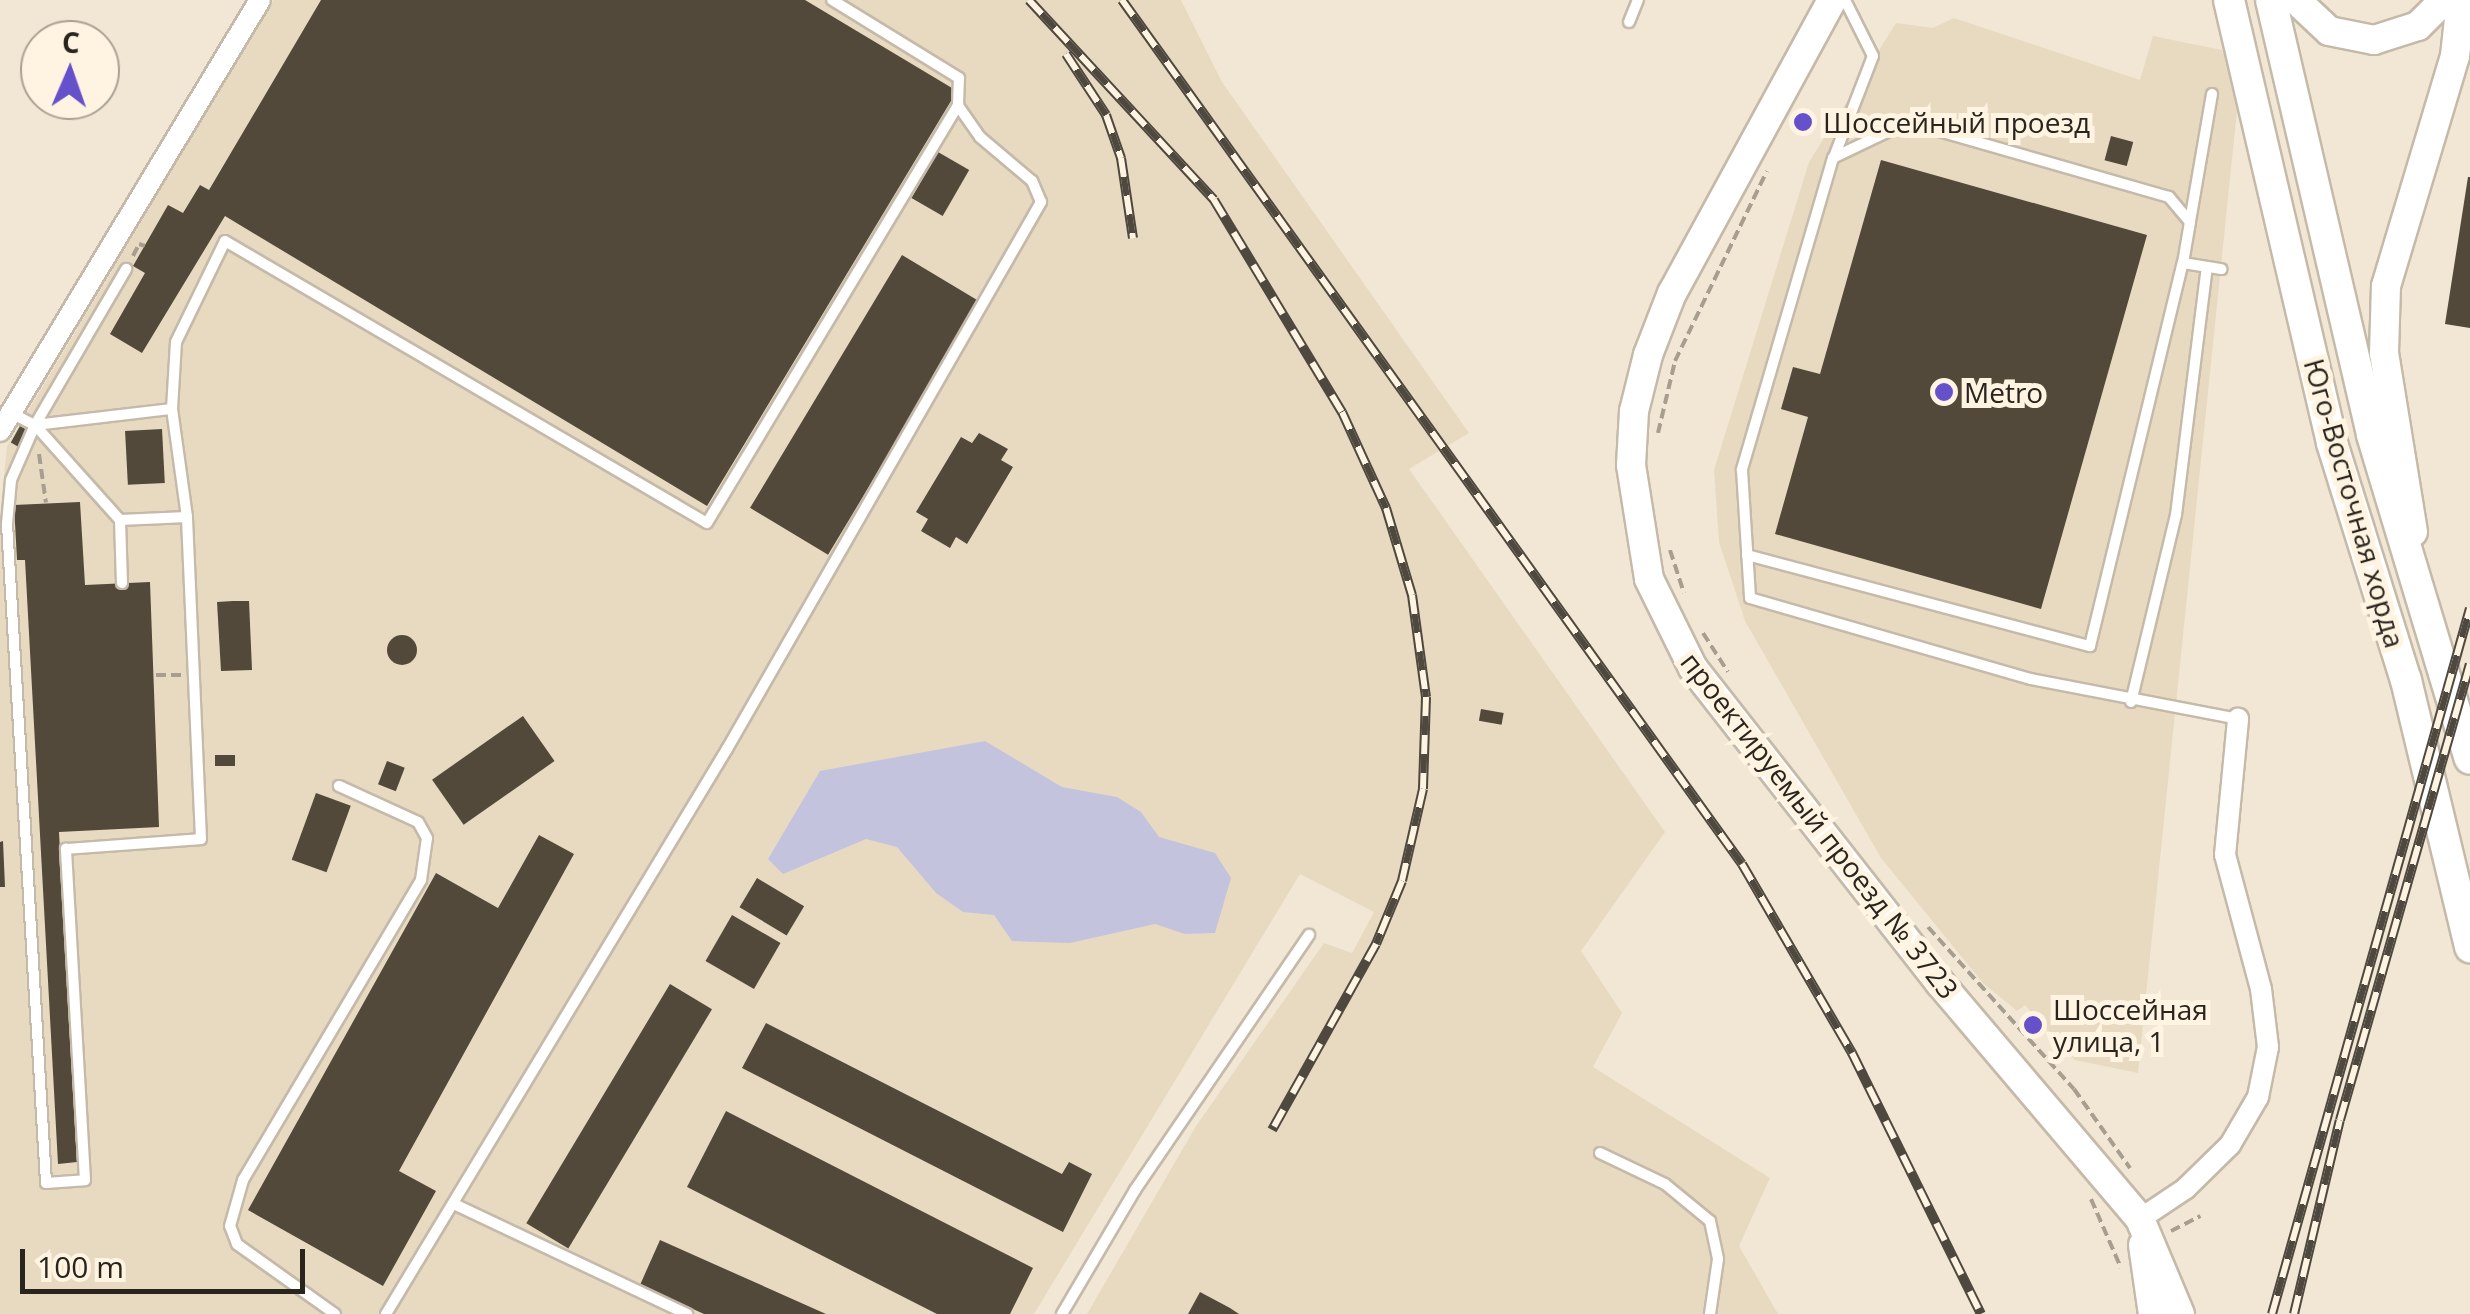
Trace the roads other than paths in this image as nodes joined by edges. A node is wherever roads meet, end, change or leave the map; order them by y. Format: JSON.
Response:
{"nodes":[{"id":1,"x":260,"y":0,"type":"edge"},
{"id":2,"x":832,"y":0,"type":"edge"},
{"id":3,"x":1638,"y":0,"type":"edge"},
{"id":4,"x":1832,"y":0,"type":"edge"},
{"id":5,"x":1845,"y":0,"type":"edge"},
{"id":6,"x":2229,"y":0,"type":"edge"},
{"id":7,"x":2271,"y":0,"type":"edge"},
{"id":8,"x":2296,"y":0,"type":"edge"},
{"id":9,"x":2444,"y":0,"type":"edge"},
{"id":10,"x":2461,"y":0,"type":"edge"},
{"id":11,"x":1629,"y":22,"type":"dead end"},
{"id":12,"x":2212,"y":94,"type":"dead end"},
{"id":13,"x":958,"y":105,"type":"junction"},
{"id":14,"x":1834,"y":158,"type":"junction"},
{"id":15,"x":2190,"y":222,"type":"junction"},
{"id":16,"x":2183,"y":263,"type":"junction"},
{"id":17,"x":2207,"y":267,"type":"junction"},
{"id":18,"x":126,"y":269,"type":"road end"},
{"id":19,"x":2222,"y":269,"type":"dead end"},
{"id":20,"x":172,"y":409,"type":"junction"},
{"id":21,"x":6,"y":422,"type":"edge"},
{"id":22,"x":35,"y":425,"type":"junction"},
{"id":23,"x":187,"y":518,"type":"junction"},
{"id":24,"x":120,"y":520,"type":"junction"},
{"id":25,"x":1746,"y":555,"type":"junction"},
{"id":26,"x":122,"y":583,"type":"dead end"},
{"id":27,"x":2425,"y":597,"type":"junction"},
{"id":28,"x":2131,"y":702,"type":"junction"},
{"id":29,"x":2238,"y":718,"type":"joint"},
{"id":30,"x":2470,"y":759,"type":"edge"},
{"id":31,"x":338,"y":786,"type":"dead end"},
{"id":32,"x":1309,"y":935,"type":"dead end"},
{"id":33,"x":2470,"y":947,"type":"edge"},
{"id":34,"x":1600,"y":1153,"type":"dead end"},
{"id":35,"x":454,"y":1204,"type":"junction"},
{"id":36,"x":2140,"y":1219,"type":"junction"},
{"id":37,"x":335,"y":1314,"type":"edge"},
{"id":38,"x":386,"y":1314,"type":"edge"},
{"id":39,"x":687,"y":1314,"type":"edge"},
{"id":40,"x":1062,"y":1314,"type":"edge"},
{"id":41,"x":1710,"y":1314,"type":"edge"},
{"id":42,"x":2152,"y":1314,"type":"edge"},
{"id":43,"x":2180,"y":1314,"type":"edge"}],
"edges":[{"from":1,"to":21,"type":"street"},
{"from":2,"to":13,"type":"lane"},
{"from":3,"to":11,"type":"lane"},
{"from":4,"to":36,"type":"main road","name":"проектируемый проезд № 3723"},
{"from":5,"to":14,"type":"lane"},
{"from":6,"to":33,"type":"main road","name":"Юго-Восточная хорда"},
{"from":7,"to":27,"type":"main road","name":"Юго-Восточная хорда"},
{"from":8,"to":9,"type":"main road"},
{"from":10,"to":27,"type":"main road"},
{"from":12,"to":15,"type":"lane"},
{"from":13,"to":20,"type":"lane"},
{"from":13,"to":35,"type":"lane"},
{"from":14,"to":15,"type":"lane"},
{"from":14,"to":25,"type":"lane"},
{"from":15,"to":16,"type":"lane"},
{"from":16,"to":17,"type":"lane"},
{"from":16,"to":25,"type":"lane"},
{"from":17,"to":19,"type":"lane"},
{"from":17,"to":28,"type":"lane"},
{"from":18,"to":22,"type":"lane"},
{"from":20,"to":22,"type":"lane"},
{"from":20,"to":23,"type":"lane"},
{"from":21,"to":22,"type":"lane"},
{"from":22,"to":23,"type":"lane"},
{"from":22,"to":24,"type":"lane"},
{"from":23,"to":24,"type":"lane"},
{"from":24,"to":26,"type":"lane"},
{"from":25,"to":28,"type":"lane"},
{"from":27,"to":30,"type":"main road","name":"Юго-Восточная хорда"},
{"from":28,"to":29,"type":"lane"},
{"from":29,"to":36,"type":"street"},
{"from":31,"to":37,"type":"lane"},
{"from":32,"to":40,"type":"lane"},
{"from":34,"to":41,"type":"lane"},
{"from":35,"to":38,"type":"lane"},
{"from":35,"to":39,"type":"lane"},
{"from":36,"to":42,"type":"main road"},
{"from":36,"to":43,"type":"main road","name":"проектируемый проезд № 3723"}]}
